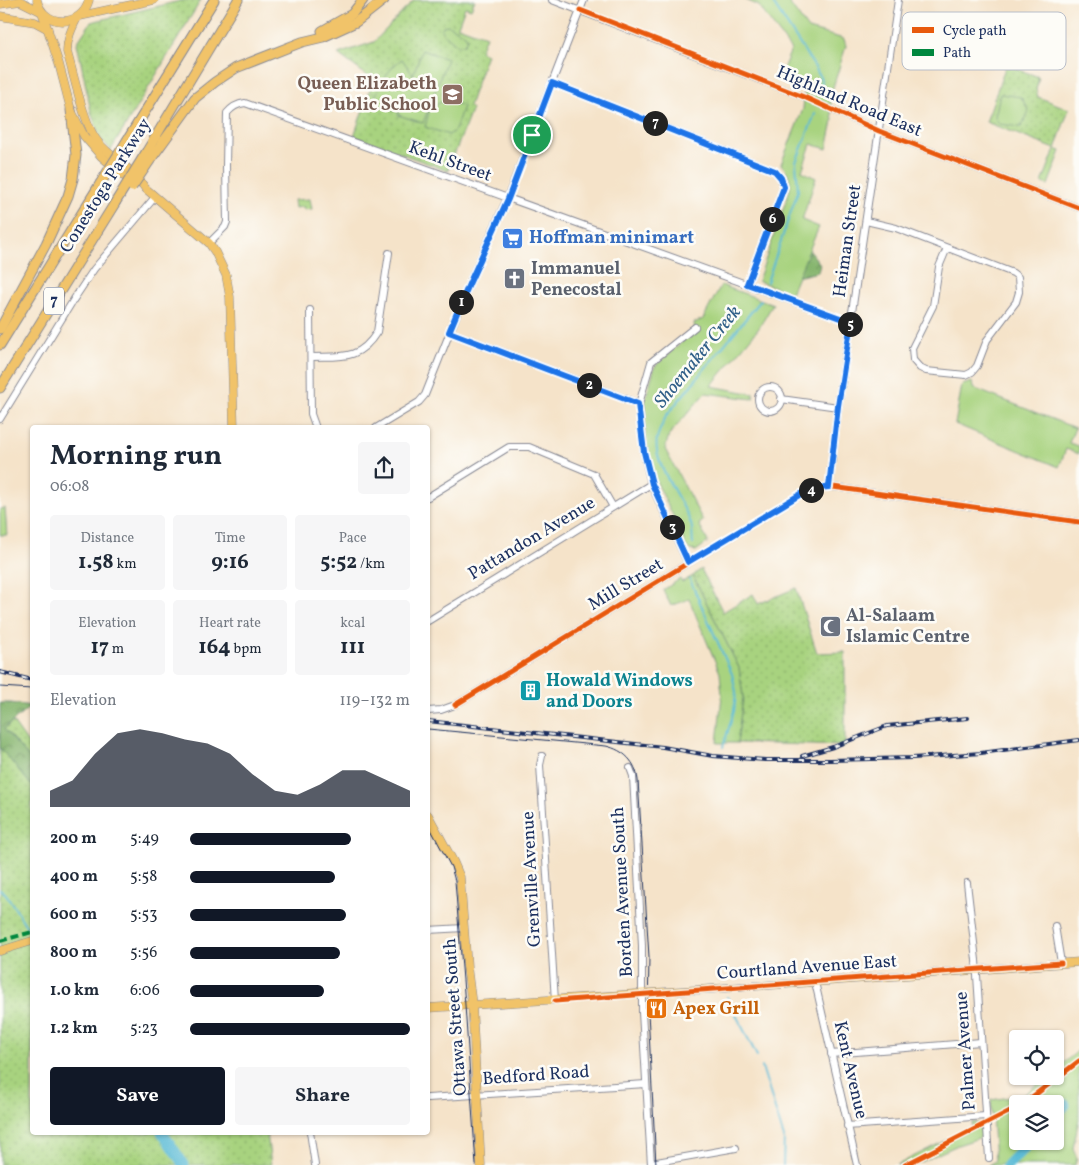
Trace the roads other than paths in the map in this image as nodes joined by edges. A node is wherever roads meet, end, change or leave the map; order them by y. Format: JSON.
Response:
{"nodes":[{"id":1,"x":37,"y":0,"type":"edge"},
{"id":2,"x":89,"y":0,"type":"edge"},
{"id":3,"x":154,"y":0,"type":"edge"},
{"id":4,"x":238,"y":0,"type":"edge"},
{"id":5,"x":363,"y":0,"type":"edge"},
{"id":6,"x":384,"y":0,"type":"edge"},
{"id":7,"x":552,"y":0,"type":"edge"},
{"id":8,"x":584,"y":0,"type":"edge"},
{"id":9,"x":898,"y":0,"type":"edge"},
{"id":10,"x":0,"y":4,"type":"edge"},
{"id":11,"x":212,"y":4,"type":"edge"},
{"id":12,"x":580,"y":10,"type":"junction"},
{"id":13,"x":42,"y":12,"type":"junction"},
{"id":14,"x":0,"y":16,"type":"edge"},
{"id":15,"x":79,"y":17,"type":"junction"},
{"id":16,"x":48,"y":29,"type":"junction"},
{"id":17,"x":302,"y":42,"type":"junction"},
{"id":18,"x":552,"y":83,"type":"junction"},
{"id":19,"x":71,"y":110,"type":"junction"},
{"id":20,"x":880,"y":131,"type":"junction"},
{"id":21,"x":150,"y":154,"type":"junction"},
{"id":22,"x":145,"y":188,"type":"junction"},
{"id":23,"x":155,"y":197,"type":"junction"},
{"id":24,"x":508,"y":199,"type":"junction"},
{"id":25,"x":1079,"y":208,"type":"edge"},
{"id":26,"x":866,"y":221,"type":"junction"},
{"id":27,"x":209,"y":243,"type":"junction"},
{"id":28,"x":947,"y":248,"type":"junction"},
{"id":29,"x":389,"y":253,"type":"dead end"},
{"id":30,"x":747,"y":284,"type":"junction"},
{"id":31,"x":310,"y":310,"type":"dead end"},
{"id":32,"x":851,"y":322,"type":"junction"},
{"id":33,"x":695,"y":327,"type":"dead end"},
{"id":34,"x":0,"y":329,"type":"edge"},
{"id":35,"x":449,"y":332,"type":"junction"},
{"id":36,"x":0,"y":345,"type":"edge"},
{"id":37,"x":311,"y":357,"type":"junction"},
{"id":38,"x":0,"y":388,"type":"edge"},
{"id":39,"x":781,"y":399,"type":"dead end"},
{"id":40,"x":638,"y":404,"type":"junction"},
{"id":41,"x":838,"y":406,"type":"junction"},
{"id":42,"x":0,"y":419,"type":"edge"},
{"id":43,"x":234,"y":425,"type":"edge"},
{"id":44,"x":315,"y":425,"type":"edge"},
{"id":45,"x":381,"y":425,"type":"edge"},
{"id":46,"x":652,"y":484,"type":"junction"},
{"id":47,"x":829,"y":487,"type":"junction"},
{"id":48,"x":430,"y":496,"type":"edge"},
{"id":49,"x":613,"y":507,"type":"junction"},
{"id":50,"x":1079,"y":522,"type":"edge"},
{"id":51,"x":688,"y":562,"type":"junction"},
{"id":52,"x":430,"y":620,"type":"edge"},
{"id":53,"x":430,"y":710,"type":"edge"},
{"id":54,"x":542,"y":756,"type":"dead end"},
{"id":55,"x":630,"y":768,"type":"dead end"},
{"id":56,"x":430,"y":819,"type":"edge"},
{"id":57,"x":967,"y":883,"type":"dead end"},
{"id":58,"x":1055,"y":926,"type":"dead end"},
{"id":59,"x":464,"y":928,"type":"junction"},
{"id":60,"x":430,"y":930,"type":"edge"},
{"id":61,"x":30,"y":942,"type":"edge"},
{"id":62,"x":0,"y":951,"type":"edge"},
{"id":63,"x":1079,"y":962,"type":"edge"},
{"id":64,"x":1061,"y":963,"type":"junction"},
{"id":65,"x":976,"y":969,"type":"junction"},
{"id":66,"x":815,"y":982,"type":"junction"},
{"id":67,"x":642,"y":994,"type":"junction"},
{"id":68,"x":555,"y":1000,"type":"junction"},
{"id":69,"x":472,"y":1005,"type":"junction"},
{"id":70,"x":430,"y":1008,"type":"edge"},
{"id":71,"x":981,"y":1042,"type":"junction"},
{"id":72,"x":831,"y":1054,"type":"junction"},
{"id":73,"x":646,"y":1084,"type":"junction"},
{"id":74,"x":477,"y":1095,"type":"junction"},
{"id":75,"x":430,"y":1098,"type":"edge"},
{"id":76,"x":986,"y":1116,"type":"junction"},
{"id":77,"x":847,"y":1126,"type":"junction"},
{"id":78,"x":310,"y":1135,"type":"edge"},
{"id":79,"x":736,"y":1148,"type":"dead end"},
{"id":80,"x":989,"y":1158,"type":"dead end"},
{"id":81,"x":651,"y":1164,"type":"edge"},
{"id":82,"x":315,"y":1165,"type":"edge"},
{"id":83,"x":481,"y":1165,"type":"edge"},
{"id":84,"x":857,"y":1165,"type":"edge"}],
"edges":[{"from":1,"to":13,"type":"main road"},
{"from":2,"to":15,"type":"main road"},
{"from":3,"to":15,"type":"main road"},
{"from":4,"to":21,"type":"highway","name":"Conestoga Parkway","number":"7"},
{"from":5,"to":17,"type":"highway"},
{"from":6,"to":17,"type":"highway"},
{"from":7,"to":12,"type":"street","name":"Highland Road East"},
{"from":8,"to":12,"type":"street"},
{"from":9,"to":20,"type":"street","name":"Heiman Street"},
{"from":10,"to":13,"type":"main road"},
{"from":11,"to":36,"type":"highway","name":"Conestoga Parkway","number":"7","bridge":true},
{"from":12,"to":18,"type":"street"},
{"from":12,"to":20,"type":"street","name":"Highland Road East"},
{"from":13,"to":15,"type":"main road"},
{"from":13,"to":16,"type":"main road"},
{"from":14,"to":16,"type":"main road"},
{"from":15,"to":22,"type":"main road"},
{"from":16,"to":19,"type":"main road"},
{"from":17,"to":21,"type":"highway"},
{"from":18,"to":24,"type":"street"},
{"from":18,"to":30,"type":"street"},
{"from":19,"to":22,"type":"main road"},
{"from":19,"to":34,"type":"highway"},
{"from":20,"to":25,"type":"street","name":"Highland Road East"},
{"from":20,"to":26,"type":"street","name":"Heiman Street"},
{"from":21,"to":38,"type":"highway","name":"Conestoga Parkway","number":"7","bridge":true},
{"from":22,"to":23,"type":"main road"},
{"from":23,"to":27,"type":"main road"},
{"from":23,"to":42,"type":"street"},
{"from":24,"to":27,"type":"street","name":"Kehl Street"},
{"from":24,"to":30,"type":"street","name":"Kehl Street"},
{"from":24,"to":35,"type":"street"},
{"from":26,"to":28,"type":"street"},
{"from":26,"to":32,"type":"street","name":"Heiman Street"},
{"from":27,"to":43,"type":"main road"},
{"from":28,"to":28,"type":"street"},
{"from":29,"to":37,"type":"street"},
{"from":30,"to":32,"type":"street","name":"Kehl Street"},
{"from":31,"to":37,"type":"street"},
{"from":32,"to":41,"type":"street","name":"Heiman Street"},
{"from":33,"to":40,"type":"street"},
{"from":35,"to":40,"type":"street"},
{"from":35,"to":45,"type":"street"},
{"from":37,"to":44,"type":"street"},
{"from":39,"to":41,"type":"street"},
{"from":40,"to":46,"type":"street"},
{"from":41,"to":47,"type":"street","name":"Heiman Street"},
{"from":46,"to":49,"type":"street","name":"Pattandon Avenue"},
{"from":46,"to":51,"type":"street"},
{"from":47,"to":50,"type":"street","name":"Mill Street"},
{"from":47,"to":51,"type":"street","name":"Mill Street"},
{"from":48,"to":49,"type":"street"},
{"from":49,"to":52,"type":"street","name":"Pattandon Avenue"},
{"from":51,"to":53,"type":"street","name":"Mill Street"},
{"from":54,"to":68,"type":"street","name":"Grenville Avenue"},
{"from":55,"to":67,"type":"street","name":"Borden Avenue South"},
{"from":56,"to":59,"type":"main road","name":"Ottawa Street South"},
{"from":57,"to":65,"type":"street","name":"Palmer Avenue"},
{"from":58,"to":64,"type":"street"},
{"from":59,"to":60,"type":"street"},
{"from":59,"to":69,"type":"main road","name":"Ottawa Street South"},
{"from":61,"to":62,"type":"main road"},
{"from":63,"to":64,"type":"main road","name":"Courtland Avenue East"},
{"from":64,"to":65,"type":"main road","name":"Courtland Avenue East"},
{"from":65,"to":66,"type":"main road","name":"Courtland Avenue East"},
{"from":65,"to":71,"type":"street","name":"Palmer Avenue"},
{"from":66,"to":67,"type":"main road","name":"Courtland Avenue East"},
{"from":66,"to":72,"type":"street","name":"Kent Avenue"},
{"from":67,"to":68,"type":"main road","name":"Courtland Avenue East"},
{"from":67,"to":73,"type":"street","name":"Borden Avenue South"},
{"from":68,"to":69,"type":"main road","name":"Courtland Avenue East"},
{"from":69,"to":70,"type":"main road","name":"Courtland Avenue East"},
{"from":69,"to":74,"type":"main road","name":"Ottawa Street South"},
{"from":71,"to":72,"type":"street"},
{"from":71,"to":76,"type":"street","name":"Palmer Avenue"},
{"from":72,"to":77,"type":"street","name":"Kent Avenue"},
{"from":73,"to":74,"type":"street","name":"Bedford Road"},
{"from":73,"to":81,"type":"street","name":"Borden Avenue South"},
{"from":74,"to":75,"type":"street","name":"Bedford Road"},
{"from":74,"to":83,"type":"main road","name":"Ottawa Street South"},
{"from":76,"to":77,"type":"street"},
{"from":76,"to":80,"type":"street","name":"Palmer Avenue"},
{"from":77,"to":84,"type":"street","name":"Kent Avenue"},
{"from":78,"to":82,"type":"street"},
{"from":79,"to":81,"type":"street"}]}
